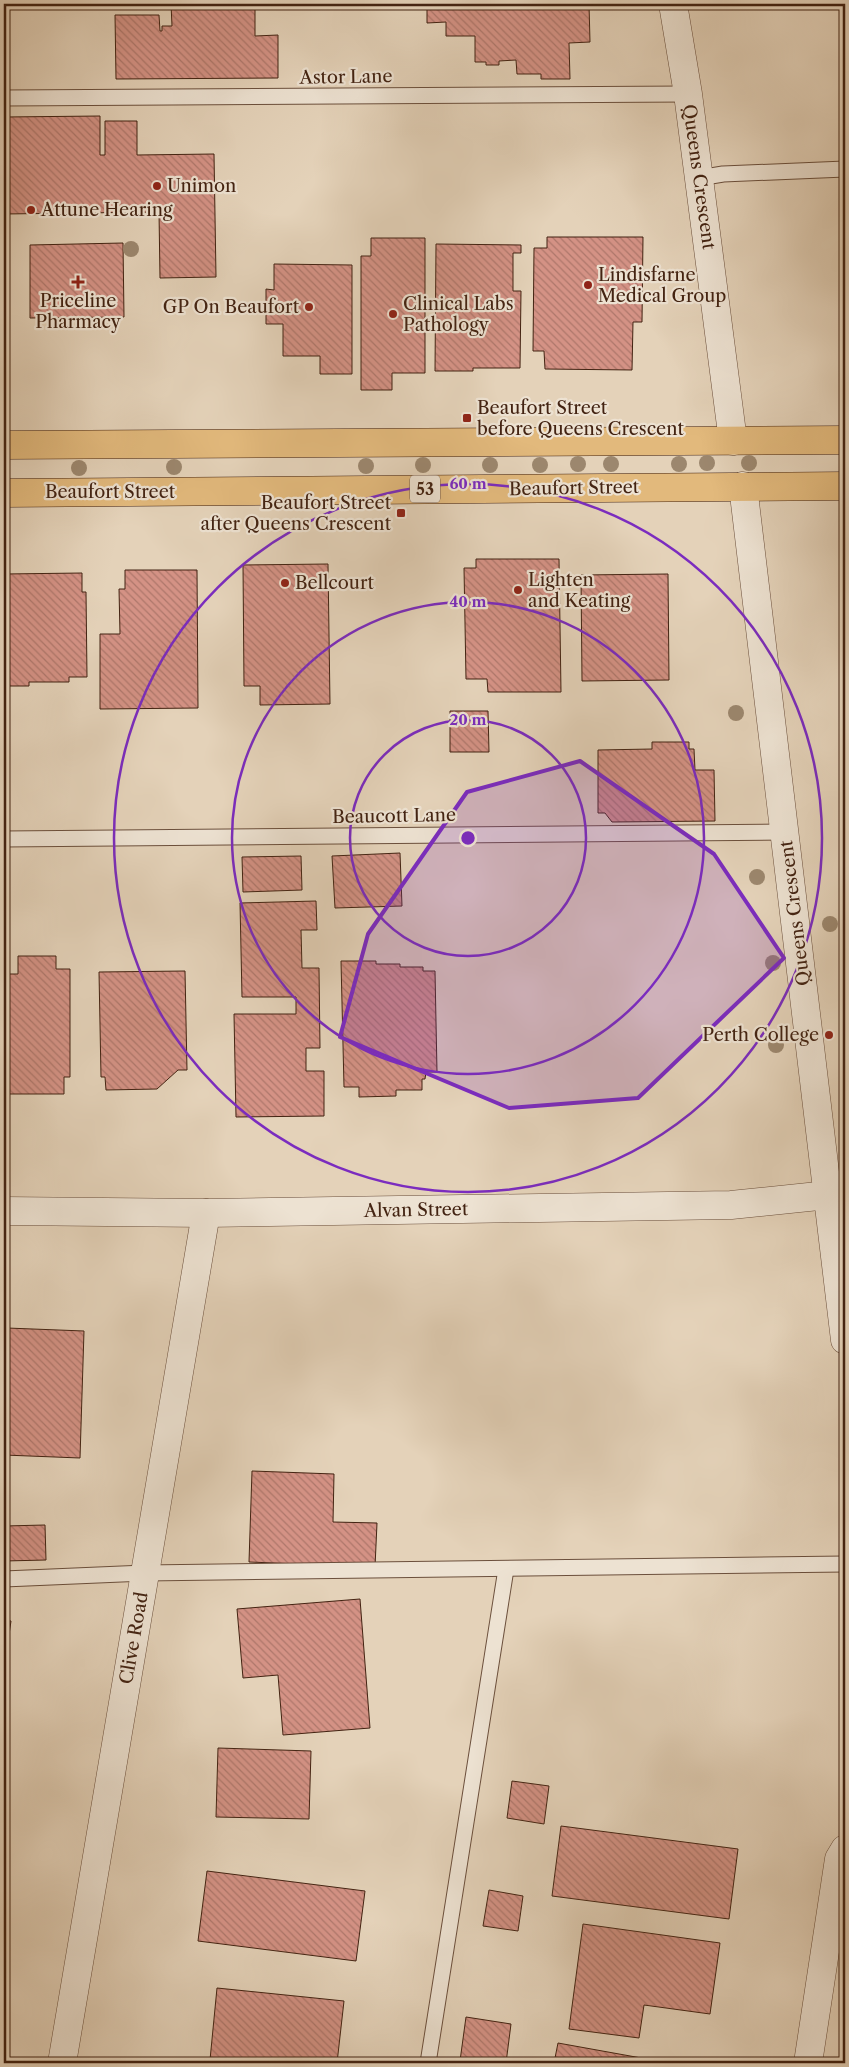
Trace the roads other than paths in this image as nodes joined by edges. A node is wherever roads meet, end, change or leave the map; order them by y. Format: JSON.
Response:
{"nodes":[{"id":1,"x":673,"y":4,"type":"edge"},
{"id":2,"x":688,"y":94,"type":"junction"},
{"id":3,"x":4,"y":98,"type":"edge"},
{"id":4,"x":845,"y":169,"type":"edge"},
{"id":5,"x":699,"y":178,"type":"junction"},
{"id":6,"x":845,"y":440,"type":"edge"},
{"id":7,"x":733,"y":441,"type":"junction"},
{"id":8,"x":4,"y":445,"type":"edge"},
{"id":9,"x":742,"y":486,"type":"junction"},
{"id":10,"x":845,"y":486,"type":"edge"},
{"id":11,"x":4,"y":493,"type":"edge"},
{"id":12,"x":785,"y":832,"type":"junction"},
{"id":13,"x":4,"y":839,"type":"edge"},
{"id":14,"x":828,"y":1195,"type":"junction"},
{"id":15,"x":4,"y":1211,"type":"edge"},
{"id":16,"x":206,"y":1213,"type":"junction"},
{"id":17,"x":845,"y":1340,"type":"edge"},
{"id":18,"x":845,"y":1564,"type":"edge"},
{"id":19,"x":506,"y":1569,"type":"junction"},
{"id":20,"x":146,"y":1573,"type":"junction"},
{"id":21,"x":4,"y":1579,"type":"edge"},
{"id":22,"x":845,"y":1849,"type":"edge"},
{"id":23,"x":62,"y":2063,"type":"edge"},
{"id":24,"x":428,"y":2063,"type":"edge"},
{"id":25,"x":808,"y":2063,"type":"edge"}],
"edges":[{"from":1,"to":2,"type":"street","name":"Queens Crescent"},
{"from":2,"to":3,"type":"lane","name":"Astor Lane"},
{"from":2,"to":5,"type":"street","name":"Queens Crescent"},
{"from":4,"to":5,"type":"lane"},
{"from":5,"to":7,"type":"street","name":"Queens Crescent"},
{"from":6,"to":7,"type":"main road"},
{"from":7,"to":8,"type":"main road"},
{"from":9,"to":10,"type":"main road","name":"Beaufort Street","number":"53"},
{"from":9,"to":11,"type":"main road","name":"Beaufort Street","number":"53"},
{"from":9,"to":12,"type":"street","name":"Queens Crescent"},
{"from":12,"to":13,"type":"lane","name":"Beaucott Lane"},
{"from":12,"to":14,"type":"street","name":"Queens Crescent"},
{"from":14,"to":16,"type":"street","name":"Alvan Street"},
{"from":14,"to":17,"type":"street","name":"Queens Crescent"},
{"from":15,"to":16,"type":"street","name":"Alvan Street"},
{"from":16,"to":20,"type":"street","name":"Clive Road"},
{"from":18,"to":19,"type":"lane"},
{"from":19,"to":20,"type":"lane"},
{"from":19,"to":24,"type":"lane"},
{"from":20,"to":21,"type":"lane"},
{"from":20,"to":23,"type":"street","name":"Clive Road"},
{"from":22,"to":25,"type":"street"}]}
